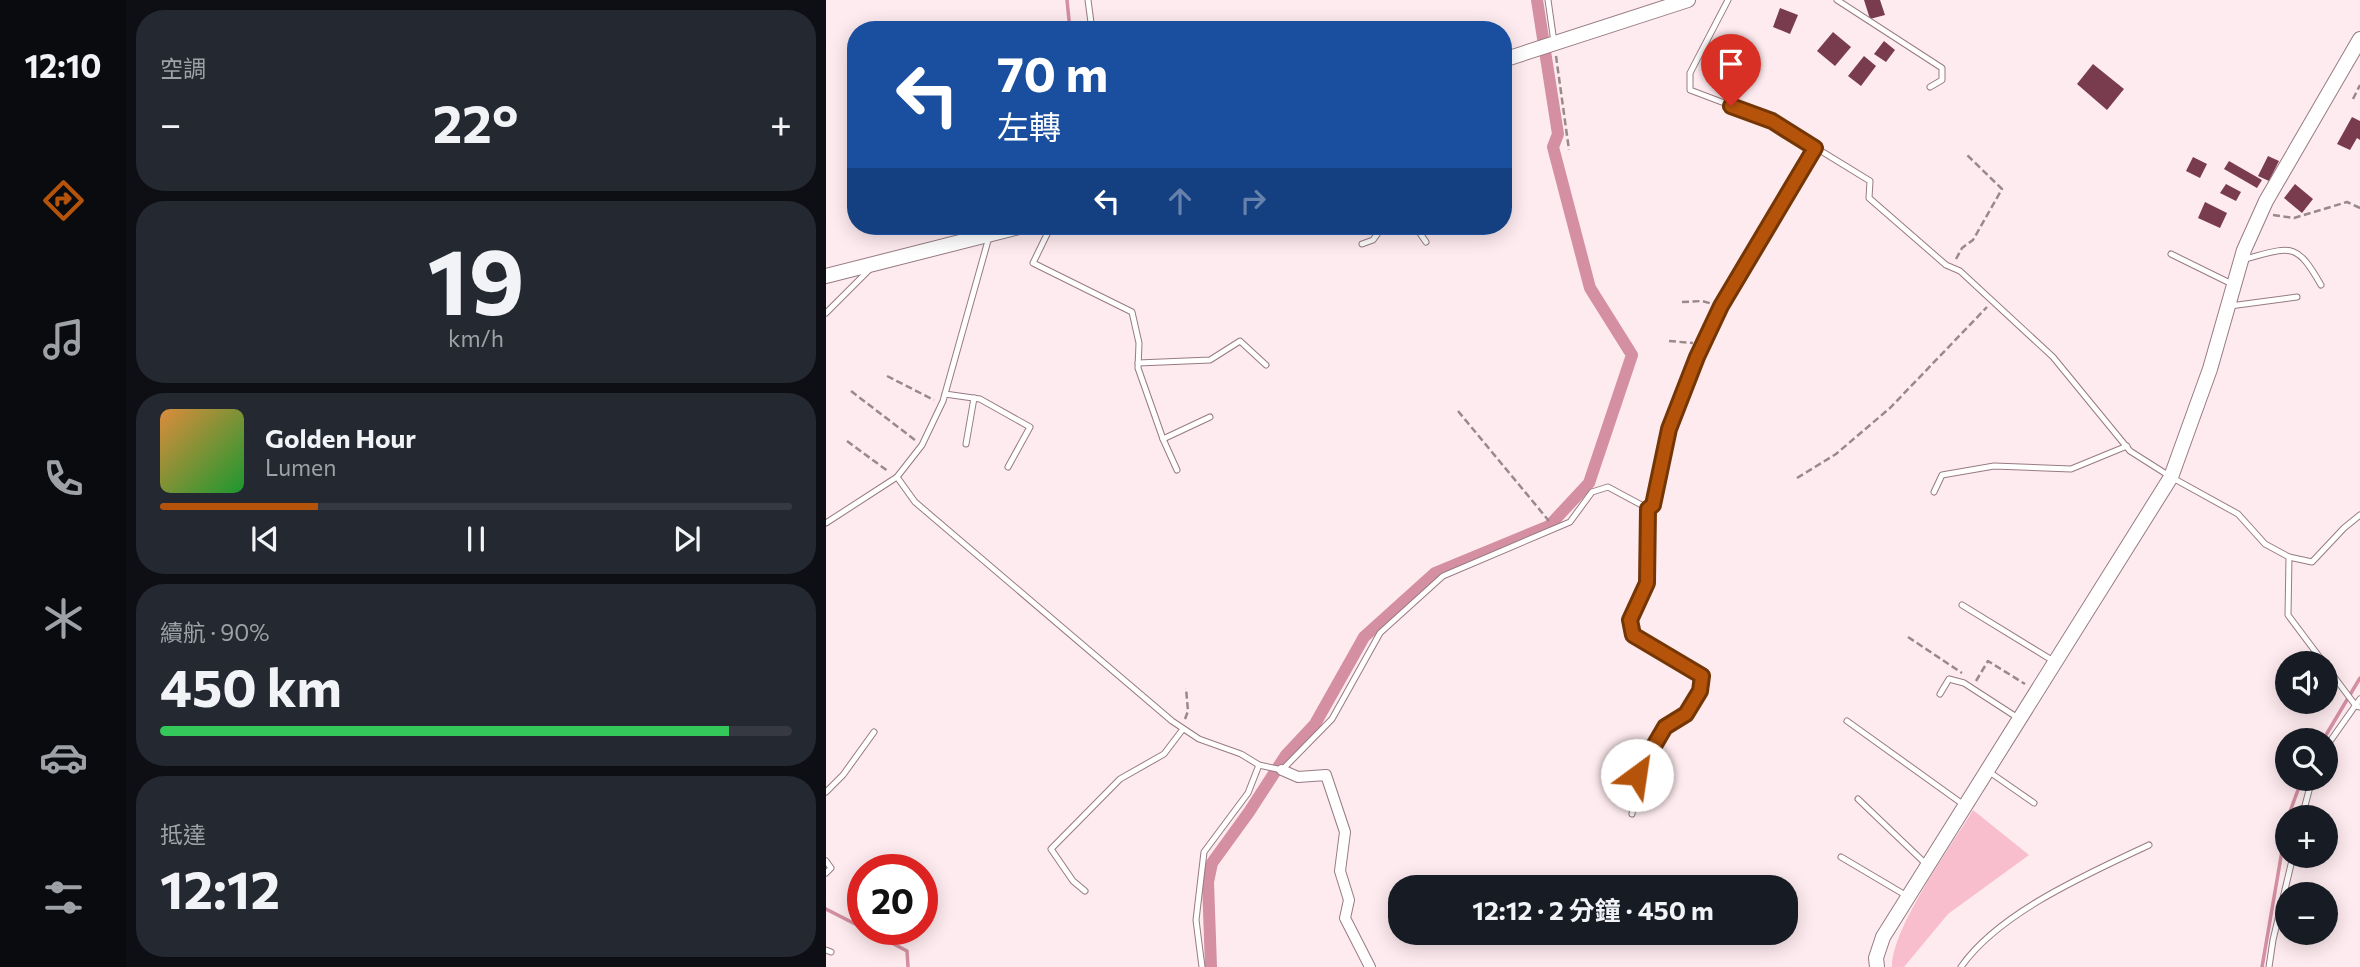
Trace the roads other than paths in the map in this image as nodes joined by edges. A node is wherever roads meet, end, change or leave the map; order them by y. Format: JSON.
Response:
{"nodes":[{"id":1,"x":1088,"y":0,"type":"edge"},
{"id":2,"x":1548,"y":0,"type":"edge"},
{"id":3,"x":1688,"y":0,"type":"edge"},
{"id":4,"x":1728,"y":0,"type":"edge"},
{"id":5,"x":1837,"y":0,"type":"edge"},
{"id":6,"x":1091,"y":21,"type":"edge"},
{"id":7,"x":2360,"y":39,"type":"edge"},
{"id":8,"x":1554,"y":42,"type":"junction"},
{"id":9,"x":1512,"y":57,"type":"edge"},
{"id":10,"x":1930,"y":87,"type":"dead end"},
{"id":11,"x":1815,"y":148,"type":"junction"},
{"id":12,"x":990,"y":235,"type":"joint"},
{"id":13,"x":1047,"y":235,"type":"edge"},
{"id":14,"x":1377,"y":235,"type":"edge"},
{"id":15,"x":1421,"y":235,"type":"edge"},
{"id":16,"x":1426,"y":242,"type":"dead end"},
{"id":17,"x":1362,"y":244,"type":"dead end"},
{"id":18,"x":2171,"y":254,"type":"dead end"},
{"id":19,"x":2241,"y":260,"type":"junction"},
{"id":20,"x":874,"y":264,"type":"junction"},
{"id":21,"x":826,"y":276,"type":"edge"},
{"id":22,"x":2321,"y":285,"type":"dead end"},
{"id":23,"x":2234,"y":286,"type":"junction"},
{"id":24,"x":2297,"y":297,"type":"dead end"},
{"id":25,"x":2228,"y":306,"type":"junction"},
{"id":26,"x":826,"y":313,"type":"edge"},
{"id":27,"x":1138,"y":363,"type":"junction"},
{"id":28,"x":1266,"y":365,"type":"dead end"},
{"id":29,"x":945,"y":394,"type":"junction"},
{"id":30,"x":974,"y":398,"type":"junction"},
{"id":31,"x":1209,"y":417,"type":"dead end"},
{"id":32,"x":1163,"y":439,"type":"junction"},
{"id":33,"x":965,"y":444,"type":"dead end"},
{"id":34,"x":2127,"y":446,"type":"junction"},
{"id":35,"x":1008,"y":467,"type":"dead end"},
{"id":36,"x":1177,"y":470,"type":"dead end"},
{"id":37,"x":897,"y":477,"type":"junction"},
{"id":38,"x":2171,"y":477,"type":"junction"},
{"id":39,"x":1934,"y":492,"type":"dead end"},
{"id":40,"x":1648,"y":509,"type":"junction"},
{"id":41,"x":2360,"y":515,"type":"edge"},
{"id":42,"x":826,"y":523,"type":"edge"},
{"id":43,"x":2289,"y":557,"type":"junction"},
{"id":44,"x":1962,"y":605,"type":"dead end"},
{"id":45,"x":2315,"y":651,"type":"edge"},
{"id":46,"x":2055,"y":662,"type":"junction"},
{"id":47,"x":2338,"y":681,"type":"edge"},
{"id":48,"x":1940,"y":694,"type":"dead end"},
{"id":49,"x":2360,"y":699,"type":"edge"},
{"id":50,"x":2358,"y":707,"type":"edge"},
{"id":51,"x":2020,"y":720,"type":"junction"},
{"id":52,"x":1847,"y":721,"type":"dead end"},
{"id":53,"x":1182,"y":729,"type":"junction"},
{"id":54,"x":874,"y":732,"type":"dead end"},
{"id":55,"x":2338,"y":732,"type":"edge"},
{"id":56,"x":1259,"y":765,"type":"junction"},
{"id":57,"x":1282,"y":770,"type":"junction"},
{"id":58,"x":1988,"y":771,"type":"junction"},
{"id":59,"x":826,"y":792,"type":"edge"},
{"id":60,"x":1858,"y":799,"type":"dead end"},
{"id":61,"x":2034,"y":803,"type":"dead end"},
{"id":62,"x":1966,"y":806,"type":"junction"},
{"id":63,"x":1632,"y":814,"type":"dead end"},
{"id":64,"x":2149,"y":845,"type":"dead end"},
{"id":65,"x":1841,"y":857,"type":"dead end"},
{"id":66,"x":826,"y":861,"type":"edge"},
{"id":67,"x":1928,"y":866,"type":"junction"},
{"id":68,"x":2290,"y":868,"type":"edge"},
{"id":69,"x":826,"y":873,"type":"edge"},
{"id":70,"x":1085,"y":891,"type":"dead end"},
{"id":71,"x":1908,"y":897,"type":"junction"},
{"id":72,"x":1202,"y":967,"type":"edge"},
{"id":73,"x":1370,"y":967,"type":"edge"},
{"id":74,"x":1877,"y":967,"type":"edge"},
{"id":75,"x":1961,"y":967,"type":"edge"},
{"id":76,"x":2269,"y":967,"type":"edge"}],
"edges":[{"from":1,"to":6,"type":"lane"},
{"from":2,"to":8,"type":"lane"},
{"from":3,"to":8,"type":"street"},
{"from":4,"to":11,"type":"lane"},
{"from":5,"to":10,"type":"lane"},
{"from":7,"to":19,"type":"street"},
{"from":8,"to":9,"type":"street"},
{"from":11,"to":34,"type":"lane"},
{"from":11,"to":40,"type":"lane"},
{"from":12,"to":20,"type":"street"},
{"from":12,"to":29,"type":"lane"},
{"from":13,"to":27,"type":"lane"},
{"from":14,"to":17,"type":"lane"},
{"from":15,"to":16,"type":"lane"},
{"from":18,"to":23,"type":"lane"},
{"from":19,"to":22,"type":"lane"},
{"from":19,"to":23,"type":"street"},
{"from":20,"to":21,"type":"street"},
{"from":20,"to":26,"type":"lane"},
{"from":23,"to":25,"type":"street"},
{"from":24,"to":25,"type":"lane"},
{"from":25,"to":38,"type":"street"},
{"from":27,"to":28,"type":"lane"},
{"from":27,"to":32,"type":"lane"},
{"from":29,"to":30,"type":"lane"},
{"from":29,"to":37,"type":"lane"},
{"from":30,"to":33,"type":"lane"},
{"from":30,"to":35,"type":"lane"},
{"from":31,"to":32,"type":"lane"},
{"from":32,"to":36,"type":"lane"},
{"from":34,"to":38,"type":"lane"},
{"from":34,"to":39,"type":"lane"},
{"from":37,"to":42,"type":"lane"},
{"from":37,"to":53,"type":"lane"},
{"from":38,"to":43,"type":"lane"},
{"from":38,"to":46,"type":"street"},
{"from":40,"to":57,"type":"lane"},
{"from":40,"to":63,"type":"lane"},
{"from":41,"to":43,"type":"lane"},
{"from":43,"to":45,"type":"lane"},
{"from":44,"to":46,"type":"lane"},
{"from":46,"to":51,"type":"street"},
{"from":47,"to":50,"type":"lane"},
{"from":48,"to":51,"type":"lane"},
{"from":49,"to":50,"type":"lane"},
{"from":50,"to":55,"type":"lane"},
{"from":51,"to":58,"type":"street"},
{"from":52,"to":62,"type":"lane"},
{"from":53,"to":56,"type":"lane"},
{"from":53,"to":70,"type":"lane"},
{"from":54,"to":59,"type":"lane"},
{"from":56,"to":57,"type":"lane"},
{"from":56,"to":72,"type":"lane"},
{"from":57,"to":73,"type":"street"},
{"from":58,"to":61,"type":"lane"},
{"from":58,"to":62,"type":"street"},
{"from":60,"to":67,"type":"lane"},
{"from":62,"to":67,"type":"street"},
{"from":64,"to":75,"type":"lane"},
{"from":65,"to":71,"type":"lane"},
{"from":66,"to":69,"type":"lane"},
{"from":67,"to":71,"type":"street"},
{"from":68,"to":76,"type":"lane"},
{"from":71,"to":74,"type":"street"}]}
